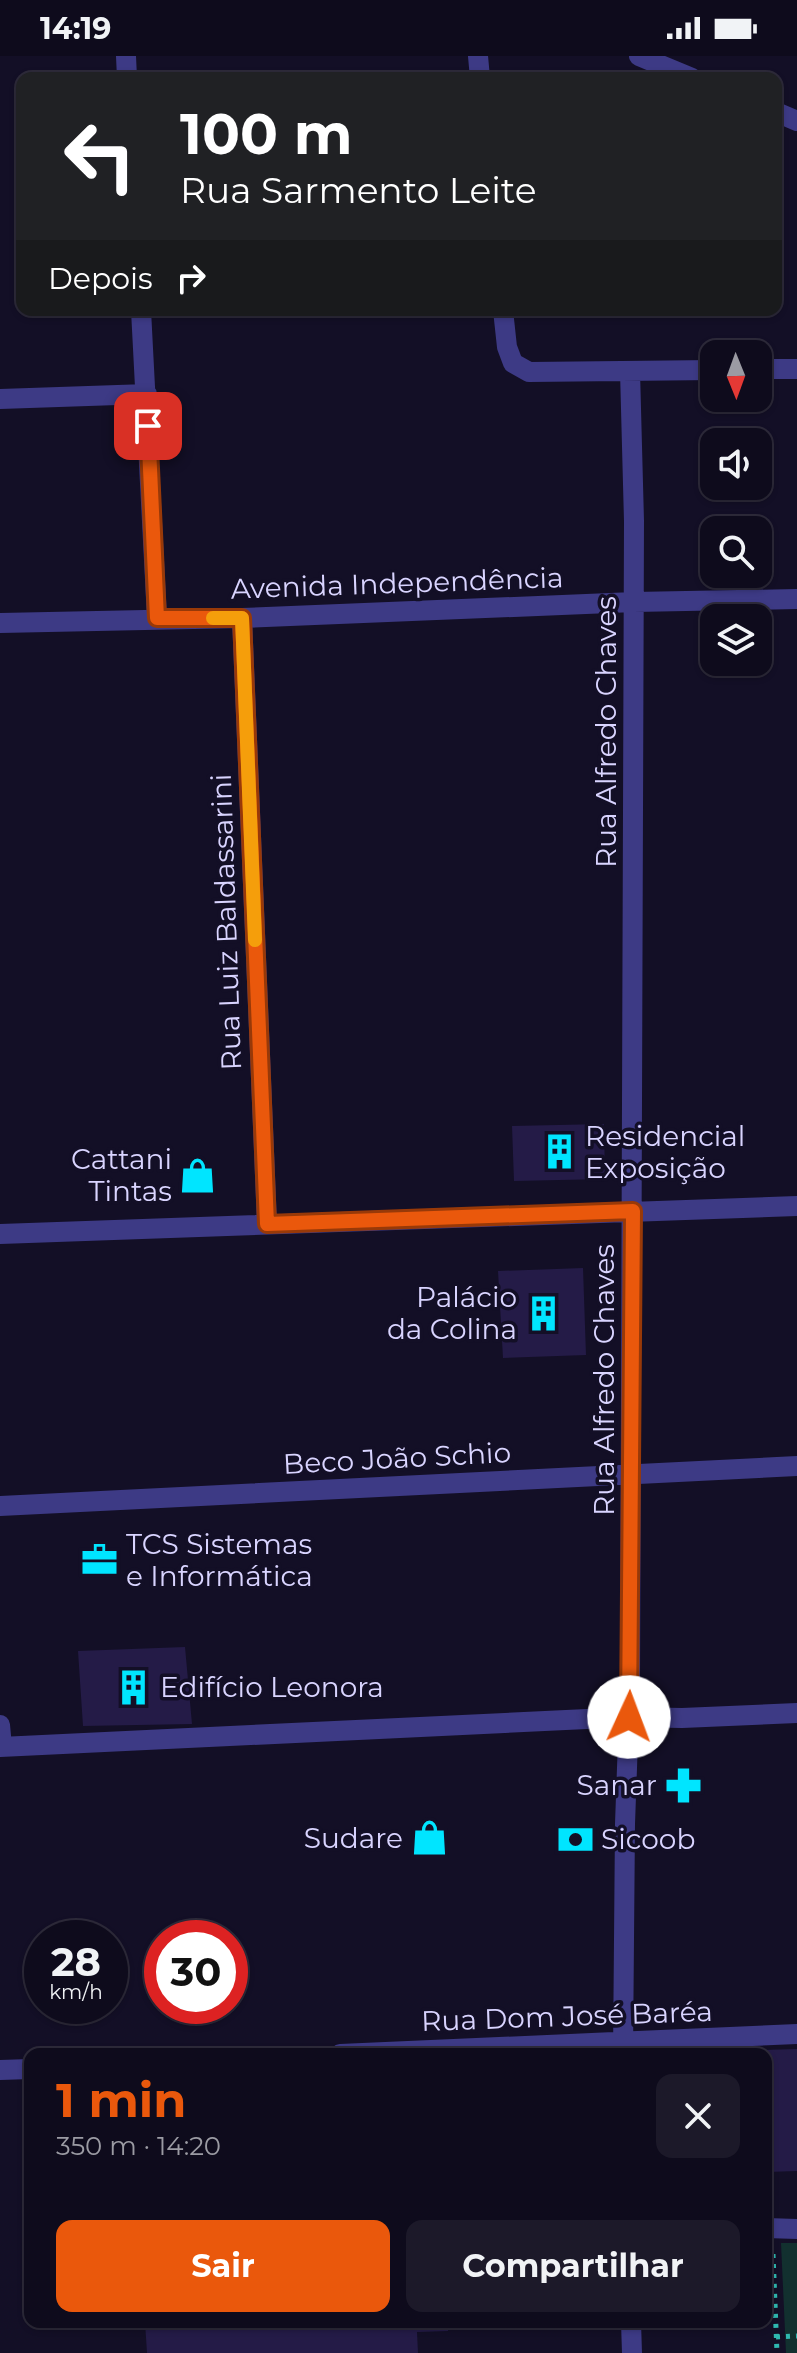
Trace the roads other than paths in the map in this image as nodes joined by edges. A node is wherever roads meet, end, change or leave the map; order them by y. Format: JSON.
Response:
{"nodes":[{"id":1,"x":639,"y":56,"type":"edge"},
{"id":2,"x":678,"y":72,"type":"edge"},
{"id":3,"x":141,"y":316,"type":"edge"},
{"id":4,"x":504,"y":316,"type":"edge"},
{"id":5,"x":772,"y":369,"type":"edge"},
{"id":6,"x":797,"y":369,"type":"edge"},
{"id":7,"x":700,"y":370,"type":"edge"},
{"id":8,"x":630,"y":371,"type":"junction"},
{"id":9,"x":147,"y":394,"type":"junction"},
{"id":10,"x":0,"y":399,"type":"edge"},
{"id":11,"x":797,"y":599,"type":"edge"},
{"id":12,"x":634,"y":602,"type":"junction"},
{"id":13,"x":157,"y":618,"type":"junction"},
{"id":14,"x":242,"y":618,"type":"junction"},
{"id":15,"x":0,"y":623,"type":"edge"},
{"id":16,"x":797,"y":1206,"type":"edge"},
{"id":17,"x":633,"y":1211,"type":"junction"},
{"id":18,"x":267,"y":1224,"type":"junction"},
{"id":19,"x":0,"y":1234,"type":"edge"},
{"id":20,"x":797,"y":1466,"type":"edge"},
{"id":21,"x":631,"y":1474,"type":"junction"},
{"id":22,"x":0,"y":1506,"type":"edge"},
{"id":23,"x":797,"y":1713,"type":"edge"},
{"id":24,"x":629,"y":1717,"type":"junction"},
{"id":25,"x":0,"y":1725,"type":"edge"},
{"id":26,"x":1,"y":1747,"type":"edge"},
{"id":27,"x":797,"y":2034,"type":"edge"},
{"id":28,"x":719,"y":2046,"type":"edge"},
{"id":29,"x":623,"y":2047,"type":"edge"},
{"id":30,"x":583,"y":2048,"type":"edge"},
{"id":31,"x":24,"y":2069,"type":"edge"},
{"id":32,"x":0,"y":2070,"type":"edge"},
{"id":33,"x":772,"y":2228,"type":"edge"},
{"id":34,"x":797,"y":2229,"type":"edge"},
{"id":35,"x":631,"y":2328,"type":"edge"},
{"id":36,"x":632,"y":2353,"type":"edge"}],
"edges":[{"from":1,"to":2,"type":"street"},
{"from":3,"to":9,"type":"street"},
{"from":4,"to":8,"type":"street"},
{"from":5,"to":6,"type":"street"},
{"from":7,"to":8,"type":"street"},
{"from":8,"to":12,"type":"street","name":"Rua Alfredo Chaves"},
{"from":9,"to":10,"type":"street"},
{"from":9,"to":13,"type":"street"},
{"from":11,"to":12,"type":"street","name":"Avenida Independência"},
{"from":12,"to":14,"type":"street","name":"Avenida Independência"},
{"from":12,"to":17,"type":"street","name":"Rua Alfredo Chaves"},
{"from":13,"to":14,"type":"street","name":"Avenida Independência"},
{"from":13,"to":15,"type":"street","name":"Avenida Independência"},
{"from":14,"to":18,"type":"street","name":"Rua Luiz Baldassarini"},
{"from":16,"to":17,"type":"street"},
{"from":17,"to":18,"type":"street"},
{"from":17,"to":21,"type":"street","name":"Rua Alfredo Chaves"},
{"from":18,"to":19,"type":"street"},
{"from":20,"to":21,"type":"street","name":"Beco João Schio"},
{"from":21,"to":22,"type":"street","name":"Beco João Schio"},
{"from":21,"to":24,"type":"street","name":"Rua Alfredo Chaves"},
{"from":23,"to":24,"type":"street"},
{"from":24,"to":26,"type":"street"},
{"from":24,"to":29,"type":"street","name":"Rua Alfredo Chaves"},
{"from":25,"to":26,"type":"street"},
{"from":27,"to":28,"type":"street","name":"Rua Dom José Baréa"},
{"from":28,"to":29,"type":"street","name":"Rua Dom José Baréa"},
{"from":29,"to":30,"type":"street","name":"Rua Dom José Baréa"},
{"from":31,"to":32,"type":"street"},
{"from":33,"to":34,"type":"street"},
{"from":35,"to":36,"type":"street"}]}
